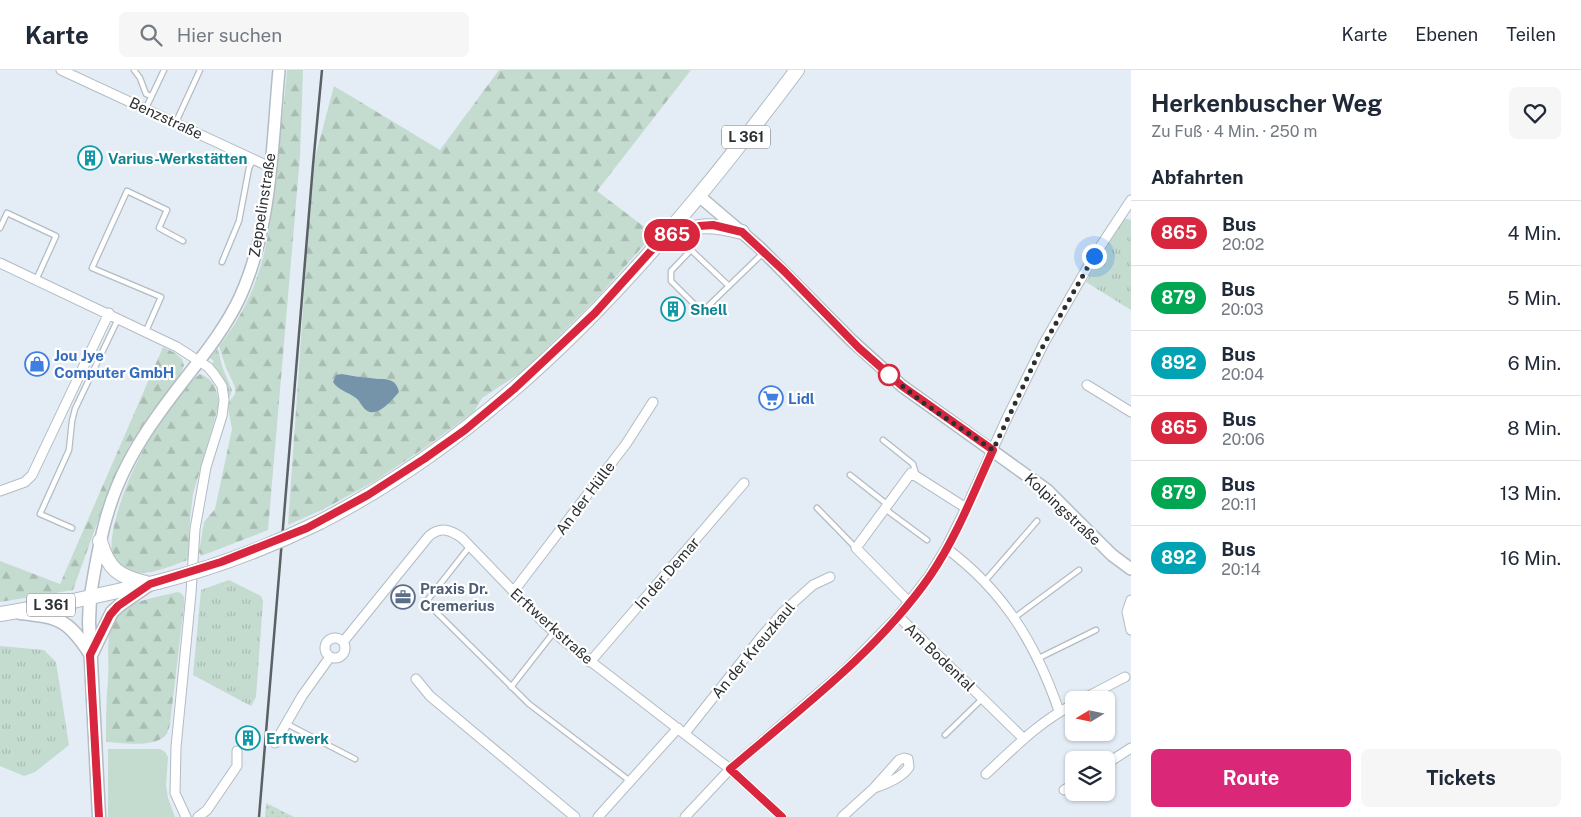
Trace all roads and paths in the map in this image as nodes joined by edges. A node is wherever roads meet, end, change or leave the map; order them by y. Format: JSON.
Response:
{"nodes":[{"id":1,"x":134,"y":70,"type":"edge"},
{"id":2,"x":164,"y":70,"type":"edge"},
{"id":3,"x":200,"y":70,"type":"edge"},
{"id":4,"x":279,"y":70,"type":"edge"},
{"id":5,"x":797,"y":70,"type":"edge"},
{"id":6,"x":67,"y":71,"type":"edge"},
{"id":7,"x":152,"y":96,"type":"junction"},
{"id":8,"x":146,"y":108,"type":"junction"},
{"id":9,"x":176,"y":122,"type":"junction"},
{"id":10,"x":254,"y":160,"type":"junction"},
{"id":11,"x":270,"y":167,"type":"junction"},
{"id":12,"x":699,"y":196,"type":"junction"},
{"id":13,"x":1129,"y":207,"type":"edge"},
{"id":14,"x":0,"y":228,"type":"edge"},
{"id":15,"x":742,"y":232,"type":"junction"},
{"id":16,"x":183,"y":240,"type":"dead end"},
{"id":17,"x":659,"y":242,"type":"junction"},
{"id":18,"x":764,"y":252,"type":"junction"},
{"id":19,"x":222,"y":262,"type":"dead end"},
{"id":20,"x":0,"y":263,"type":"edge"},
{"id":21,"x":36,"y":280,"type":"junction"},
{"id":22,"x":729,"y":286,"type":"junction"},
{"id":23,"x":109,"y":314,"type":"junction"},
{"id":24,"x":118,"y":318,"type":"junction"},
{"id":25,"x":146,"y":331,"type":"junction"},
{"id":26,"x":199,"y":361,"type":"junction"},
{"id":27,"x":1088,"y":385,"type":"dead end"},
{"id":28,"x":653,"y":402,"type":"dead end"},
{"id":29,"x":1131,"y":412,"type":"edge"},
{"id":30,"x":884,"y":440,"type":"dead end"},
{"id":31,"x":993,"y":450,"type":"junction"},
{"id":32,"x":850,"y":475,"type":"dead end"},
{"id":33,"x":917,"y":477,"type":"junction"},
{"id":34,"x":744,"y":484,"type":"dead end"},
{"id":35,"x":0,"y":491,"type":"edge"},
{"id":36,"x":886,"y":507,"type":"junction"},
{"id":37,"x":816,"y":508,"type":"dead end"},
{"id":38,"x":966,"y":508,"type":"junction"},
{"id":39,"x":1038,"y":521,"type":"dead end"},
{"id":40,"x":72,"y":528,"type":"dead end"},
{"id":41,"x":927,"y":540,"type":"dead end"},
{"id":42,"x":100,"y":541,"type":"junction"},
{"id":43,"x":470,"y":546,"type":"junction"},
{"id":44,"x":856,"y":548,"type":"junction"},
{"id":45,"x":946,"y":548,"type":"junction"},
{"id":46,"x":1131,"y":569,"type":"edge"},
{"id":47,"x":1079,"y":570,"type":"dead end"},
{"id":48,"x":830,"y":577,"type":"dead end"},
{"id":49,"x":985,"y":581,"type":"junction"},
{"id":50,"x":154,"y":583,"type":"junction"},
{"id":51,"x":514,"y":592,"type":"junction"},
{"id":52,"x":90,"y":598,"type":"junction"},
{"id":53,"x":1131,"y":600,"type":"edge"},
{"id":54,"x":909,"y":602,"type":"junction"},
{"id":55,"x":6,"y":613,"type":"edge"},
{"id":56,"x":898,"y":616,"type":"junction"},
{"id":57,"x":1014,"y":618,"type":"junction"},
{"id":58,"x":1096,"y":630,"type":"dead end"},
{"id":59,"x":1131,"y":630,"type":"edge"},
{"id":60,"x":554,"y":632,"type":"junction"},
{"id":61,"x":343,"y":642,"type":"junction"},
{"id":62,"x":90,"y":655,"type":"junction"},
{"id":63,"x":330,"y":657,"type":"junction"},
{"id":64,"x":1039,"y":658,"type":"junction"},
{"id":65,"x":590,"y":662,"type":"junction"},
{"id":66,"x":1125,"y":678,"type":"dead end"},
{"id":67,"x":416,"y":679,"type":"dead end"},
{"id":68,"x":511,"y":687,"type":"junction"},
{"id":69,"x":1099,"y":691,"type":"edge"},
{"id":70,"x":983,"y":698,"type":"junction"},
{"id":71,"x":1065,"y":708,"type":"edge"},
{"id":72,"x":1059,"y":711,"type":"junction"},
{"id":73,"x":287,"y":724,"type":"junction"},
{"id":74,"x":681,"y":730,"type":"junction"},
{"id":75,"x":945,"y":735,"type":"dead end"},
{"id":76,"x":1024,"y":739,"type":"junction"},
{"id":77,"x":275,"y":743,"type":"dead end"},
{"id":78,"x":1131,"y":748,"type":"edge"},
{"id":79,"x":237,"y":751,"type":"dead end"},
{"id":80,"x":1115,"y":758,"type":"edge"},
{"id":81,"x":355,"y":759,"type":"dead end"},
{"id":82,"x":730,"y":769,"type":"junction"},
{"id":83,"x":986,"y":774,"type":"dead end"},
{"id":84,"x":630,"y":781,"type":"junction"},
{"id":85,"x":874,"y":788,"type":"dead end"},
{"id":86,"x":99,"y":817,"type":"edge"},
{"id":87,"x":186,"y":817,"type":"edge"},
{"id":88,"x":198,"y":817,"type":"edge"},
{"id":89,"x":575,"y":817,"type":"edge"},
{"id":90,"x":598,"y":817,"type":"edge"},
{"id":91,"x":685,"y":817,"type":"edge"},
{"id":92,"x":782,"y":817,"type":"edge"},
{"id":93,"x":842,"y":817,"type":"edge"}],
"edges":[{"from":1,"to":7,"type":"lane"},
{"from":2,"to":7,"type":"lane"},
{"from":3,"to":9,"type":"lane"},
{"from":4,"to":11,"type":"street","name":"Zeppelinstraße"},
{"from":5,"to":12,"type":"main road","number":"L 361"},
{"from":6,"to":8,"type":"street","name":"Benzstraße"},
{"from":7,"to":8,"type":"lane"},
{"from":8,"to":9,"type":"street","name":"Benzstraße"},
{"from":9,"to":10,"type":"street","name":"Benzstraße"},
{"from":10,"to":11,"type":"street","name":"Benzstraße"},
{"from":10,"to":19,"type":"lane"},
{"from":11,"to":26,"type":"street","name":"Zeppelinstraße"},
{"from":12,"to":15,"type":"street","name":"Kolpingstraße"},
{"from":12,"to":17,"type":"main road","number":"L 361"},
{"from":13,"to":31,"type":"street"},
{"from":14,"to":21,"type":"lane"},
{"from":15,"to":17,"type":"main road"},
{"from":15,"to":18,"type":"street","name":"Kolpingstraße"},
{"from":16,"to":25,"type":"lane"},
{"from":17,"to":50,"type":"main road","number":"L 361","bridge":true},
{"from":18,"to":22,"type":"lane"},
{"from":18,"to":31,"type":"street","name":"Kolpingstraße"},
{"from":20,"to":21,"type":"street"},
{"from":21,"to":23,"type":"street"},
{"from":22,"to":22,"type":"lane"},
{"from":23,"to":24,"type":"street"},
{"from":23,"to":35,"type":"street"},
{"from":24,"to":25,"type":"street"},
{"from":24,"to":40,"type":"lane"},
{"from":25,"to":26,"type":"street"},
{"from":26,"to":42,"type":"street","name":"Zeppelinstraße"},
{"from":26,"to":87,"type":"street"},
{"from":27,"to":29,"type":"street"},
{"from":28,"to":51,"type":"street","name":"An der Hülle"},
{"from":30,"to":33,"type":"lane"},
{"from":31,"to":38,"type":"street"},
{"from":31,"to":46,"type":"street","name":"Kolpingstraße"},
{"from":32,"to":36,"type":"lane"},
{"from":33,"to":36,"type":"street"},
{"from":33,"to":38,"type":"street"},
{"from":34,"to":65,"type":"street","name":"In der Demar"},
{"from":36,"to":41,"type":"lane"},
{"from":36,"to":44,"type":"street"},
{"from":37,"to":44,"type":"lane"},
{"from":38,"to":45,"type":"street"},
{"from":39,"to":49,"type":"lane"},
{"from":42,"to":50,"type":"main road"},
{"from":42,"to":52,"type":"street","name":"Zeppelinstraße"},
{"from":43,"to":51,"type":"street","name":"Erftwerkstraße"},
{"from":43,"to":61,"type":"street","name":"Erftwerkstraße"},
{"from":43,"to":68,"type":"lane"},
{"from":44,"to":54,"type":"street"},
{"from":45,"to":49,"type":"street"},
{"from":45,"to":54,"type":"street"},
{"from":47,"to":57,"type":"lane"},
{"from":48,"to":74,"type":"street","name":"An der Kreuzkaul"},
{"from":49,"to":57,"type":"street"},
{"from":50,"to":52,"type":"main road","number":"L 361"},
{"from":50,"to":62,"type":"main road"},
{"from":51,"to":60,"type":"street","name":"Erftwerkstraße"},
{"from":52,"to":55,"type":"main road","number":"L 361"},
{"from":52,"to":62,"type":"main road"},
{"from":53,"to":59,"type":"street"},
{"from":54,"to":56,"type":"street"},
{"from":55,"to":62,"type":"main road"},
{"from":56,"to":70,"type":"street","name":"Am Bodental"},
{"from":56,"to":82,"type":"street"},
{"from":57,"to":64,"type":"street"},
{"from":58,"to":64,"type":"lane"},
{"from":60,"to":65,"type":"street","name":"Erftwerkstraße"},
{"from":60,"to":68,"type":"lane"},
{"from":61,"to":63,"type":"street","name":"Erftwerkstraße"},
{"from":61,"to":63,"type":"street","name":"Erftwerkstraße"},
{"from":62,"to":86,"type":"main road"},
{"from":63,"to":73,"type":"street","name":"Erftwerkstraße"},
{"from":64,"to":72,"type":"street"},
{"from":65,"to":74,"type":"street","name":"Erftwerkstraße"},
{"from":66,"to":69,"type":"street"},
{"from":67,"to":89,"type":"street"},
{"from":68,"to":84,"type":"lane"},
{"from":70,"to":75,"type":"lane","name":"Am Bodental"},
{"from":70,"to":76,"type":"street","name":"Am Bodental"},
{"from":71,"to":72,"type":"street"},
{"from":72,"to":76,"type":"street"},
{"from":73,"to":77,"type":"street","name":"Erftwerkstraße"},
{"from":73,"to":81,"type":"lane"},
{"from":74,"to":82,"type":"street","name":"Erftwerkstraße"},
{"from":74,"to":84,"type":"street","name":"An der Kreuzkaul"},
{"from":76,"to":83,"type":"street"},
{"from":78,"to":80,"type":"street"},
{"from":79,"to":88,"type":"street"},
{"from":82,"to":91,"type":"street"},
{"from":82,"to":92,"type":"street","name":"Erftwerkstraße"},
{"from":84,"to":90,"type":"street","name":"An der Kreuzkaul"},
{"from":85,"to":93,"type":"street"}]}
